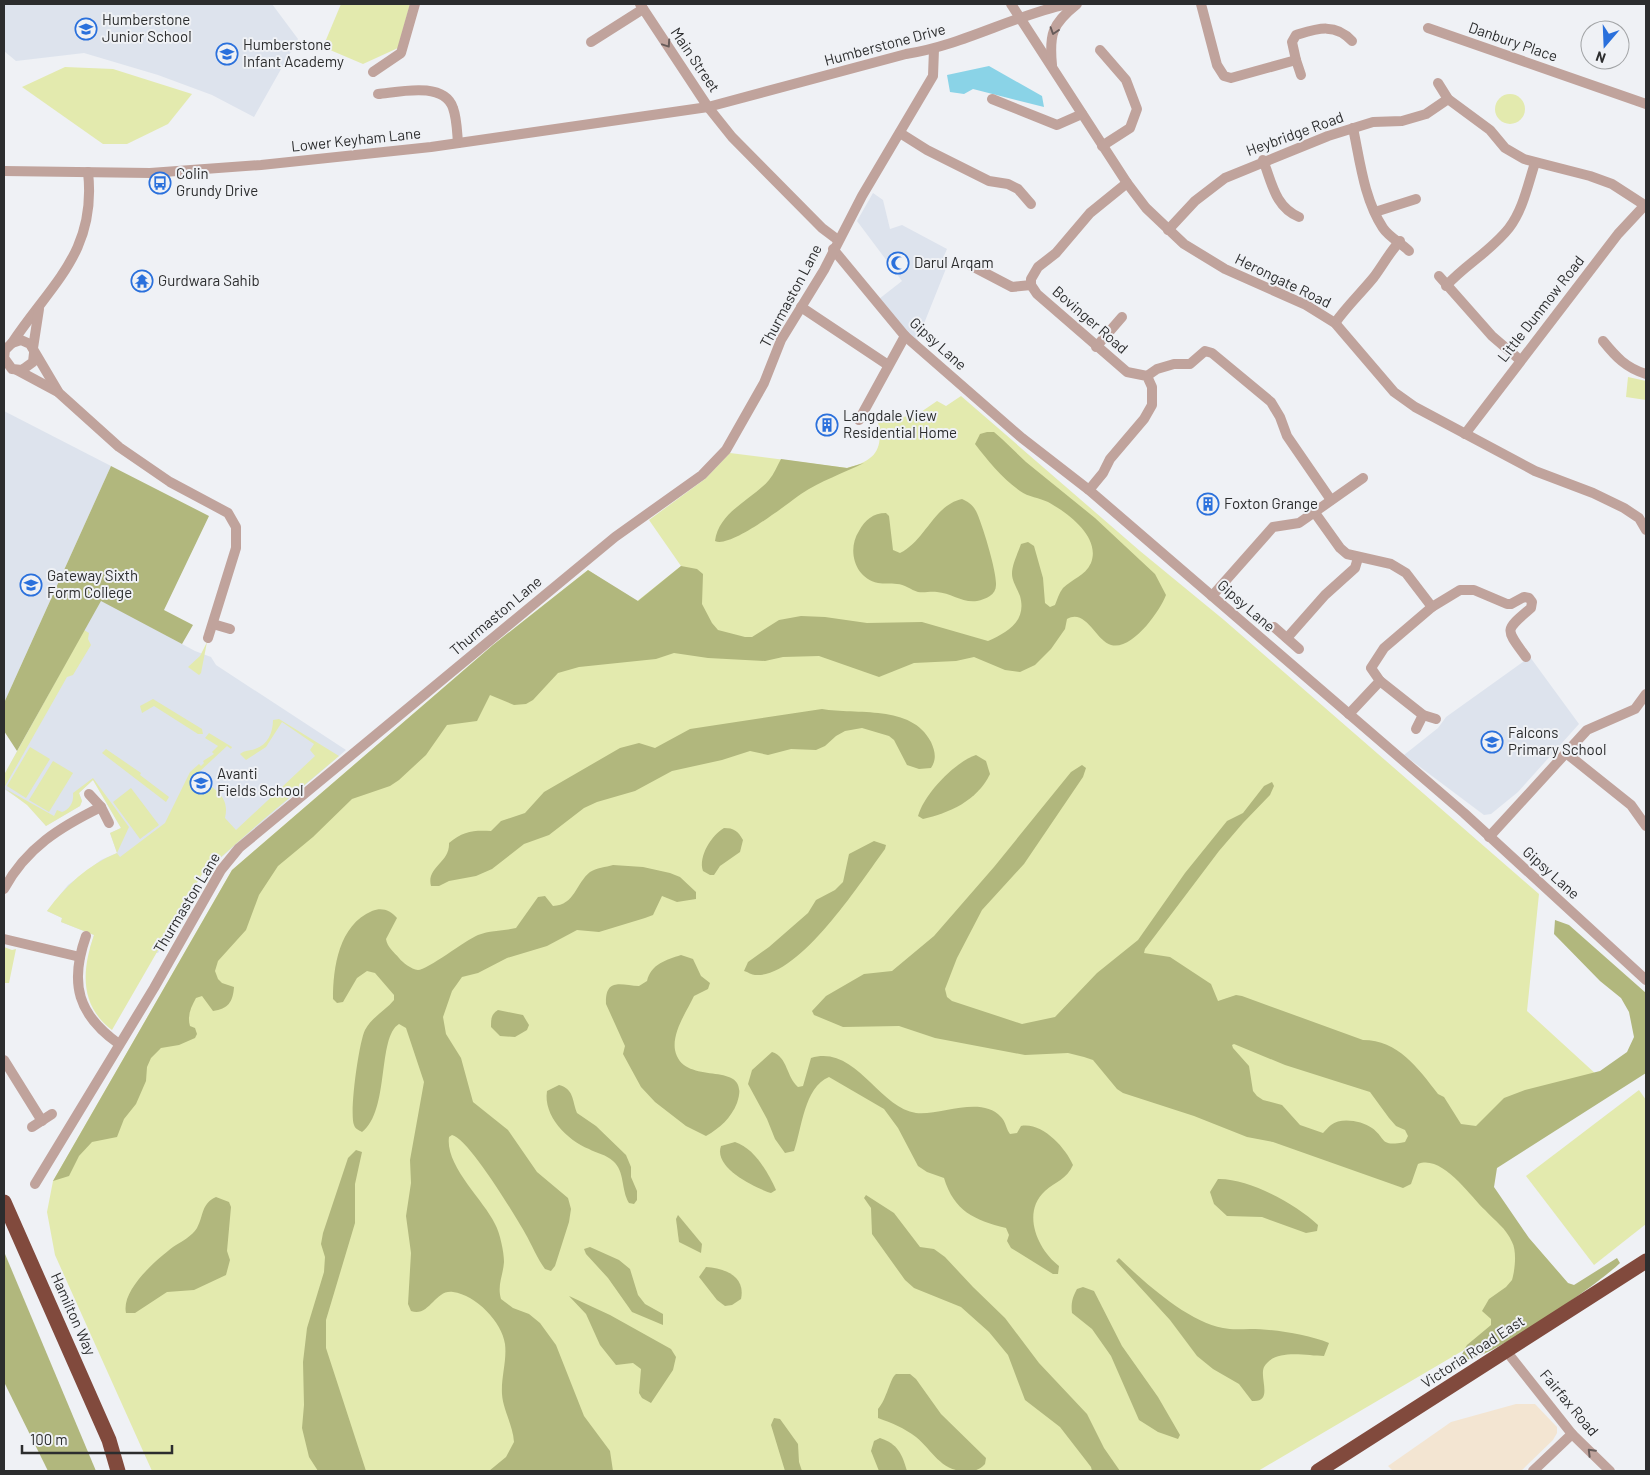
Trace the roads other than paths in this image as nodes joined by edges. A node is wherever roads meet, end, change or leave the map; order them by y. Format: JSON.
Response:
{"nodes":[{"id":1,"x":415,"y":4,"type":"edge"},
{"id":2,"x":1011,"y":4,"type":"edge"},
{"id":3,"x":1067,"y":4,"type":"edge"},
{"id":4,"x":1076,"y":4,"type":"edge"},
{"id":5,"x":1201,"y":4,"type":"edge"},
{"id":6,"x":641,"y":6,"type":"edge"},
{"id":7,"x":1020,"y":17,"type":"junction"},
{"id":8,"x":1428,"y":28,"type":"dead end"},
{"id":9,"x":1352,"y":41,"type":"dead end"},
{"id":10,"x":591,"y":42,"type":"dead end"},
{"id":11,"x":934,"y":49,"type":"junction"},
{"id":12,"x":1100,"y":50,"type":"dead end"},
{"id":13,"x":1296,"y":60,"type":"junction"},
{"id":14,"x":1052,"y":68,"type":"junction"},
{"id":15,"x":373,"y":72,"type":"dead end"},
{"id":16,"x":1301,"y":75,"type":"dead end"},
{"id":17,"x":1438,"y":83,"type":"dead end"},
{"id":18,"x":378,"y":94,"type":"dead end"},
{"id":19,"x":992,"y":99,"type":"dead end"},
{"id":20,"x":1448,"y":99,"type":"junction"},
{"id":21,"x":1646,"y":104,"type":"edge"},
{"id":22,"x":708,"y":107,"type":"junction"},
{"id":23,"x":1082,"y":114,"type":"junction"},
{"id":24,"x":1354,"y":128,"type":"junction"},
{"id":25,"x":900,"y":133,"type":"junction"},
{"id":26,"x":458,"y":143,"type":"junction"},
{"id":27,"x":1102,"y":146,"type":"junction"},
{"id":28,"x":1263,"y":160,"type":"junction"},
{"id":29,"x":1535,"y":162,"type":"junction"},
{"id":30,"x":4,"y":172,"type":"edge"},
{"id":31,"x":88,"y":172,"type":"junction"},
{"id":32,"x":1127,"y":183,"type":"junction"},
{"id":33,"x":1416,"y":199,"type":"dead end"},
{"id":34,"x":1031,"y":204,"type":"dead end"},
{"id":35,"x":1646,"y":206,"type":"edge"},
{"id":36,"x":1375,"y":212,"type":"junction"},
{"id":37,"x":1300,"y":217,"type":"dead end"},
{"id":38,"x":1168,"y":230,"type":"junction"},
{"id":39,"x":1400,"y":242,"type":"junction"},
{"id":40,"x":835,"y":244,"type":"junction"},
{"id":41,"x":1409,"y":251,"type":"dead end"},
{"id":42,"x":968,"y":264,"type":"dead end"},
{"id":43,"x":1439,"y":276,"type":"dead end"},
{"id":44,"x":1031,"y":285,"type":"junction"},
{"id":45,"x":1446,"y":286,"type":"junction"},
{"id":46,"x":801,"y":307,"type":"junction"},
{"id":47,"x":40,"y":308,"type":"junction"},
{"id":48,"x":1122,"y":317,"type":"dead end"},
{"id":49,"x":1335,"y":323,"type":"junction"},
{"id":50,"x":905,"y":336,"type":"junction"},
{"id":51,"x":1603,"y":341,"type":"dead end"},
{"id":52,"x":12,"y":342,"type":"junction"},
{"id":53,"x":1096,"y":347,"type":"junction"},
{"id":54,"x":34,"y":350,"type":"junction"},
{"id":55,"x":1520,"y":360,"type":"junction"},
{"id":56,"x":888,"y":365,"type":"junction"},
{"id":57,"x":17,"y":370,"type":"junction"},
{"id":58,"x":1646,"y":374,"type":"edge"},
{"id":59,"x":1147,"y":376,"type":"junction"},
{"id":60,"x":59,"y":393,"type":"junction"},
{"id":61,"x":859,"y":420,"type":"dead end"},
{"id":62,"x":1465,"y":434,"type":"junction"},
{"id":63,"x":1363,"y":478,"type":"dead end"},
{"id":64,"x":1089,"y":490,"type":"junction"},
{"id":65,"x":1331,"y":500,"type":"junction"},
{"id":66,"x":1316,"y":513,"type":"junction"},
{"id":67,"x":1643,"y":514,"type":"edge"},
{"id":68,"x":1646,"y":530,"type":"edge"},
{"id":69,"x":1358,"y":558,"type":"junction"},
{"id":70,"x":1212,"y":596,"type":"junction"},
{"id":71,"x":1432,"y":607,"type":"junction"},
{"id":72,"x":213,"y":624,"type":"junction"},
{"id":73,"x":1274,"y":627,"type":"dead end"},
{"id":74,"x":230,"y":629,"type":"dead end"},
{"id":75,"x":208,"y":638,"type":"dead end"},
{"id":76,"x":1287,"y":638,"type":"junction"},
{"id":77,"x":1299,"y":649,"type":"dead end"},
{"id":78,"x":1526,"y":657,"type":"dead end"},
{"id":79,"x":1380,"y":681,"type":"junction"},
{"id":80,"x":1646,"y":694,"type":"edge"},
{"id":81,"x":1349,"y":714,"type":"junction"},
{"id":82,"x":1423,"y":715,"type":"junction"},
{"id":83,"x":1436,"y":719,"type":"dead end"},
{"id":84,"x":1416,"y":729,"type":"dead end"},
{"id":85,"x":1566,"y":753,"type":"junction"},
{"id":86,"x":89,"y":794,"type":"dead end"},
{"id":87,"x":101,"y":807,"type":"junction"},
{"id":88,"x":109,"y":823,"type":"dead end"},
{"id":89,"x":1646,"y":826,"type":"edge"},
{"id":90,"x":1489,"y":836,"type":"junction"},
{"id":91,"x":4,"y":889,"type":"edge"},
{"id":92,"x":86,"y":936,"type":"dead end"},
{"id":93,"x":4,"y":939,"type":"edge"},
{"id":94,"x":80,"y":957,"type":"junction"},
{"id":95,"x":1646,"y":980,"type":"edge"},
{"id":96,"x":119,"y":1044,"type":"junction"},
{"id":97,"x":4,"y":1060,"type":"edge"},
{"id":98,"x":52,"y":1114,"type":"dead end"},
{"id":99,"x":42,"y":1121,"type":"junction"},
{"id":100,"x":32,"y":1127,"type":"dead end"},
{"id":101,"x":35,"y":1184,"type":"dead end"},
{"id":102,"x":4,"y":1202,"type":"edge"},
{"id":103,"x":1646,"y":1261,"type":"edge"},
{"id":104,"x":1507,"y":1352,"type":"junction"},
{"id":105,"x":1572,"y":1434,"type":"junction"},
{"id":106,"x":109,"y":1440,"type":"junction"},
{"id":107,"x":118,"y":1471,"type":"edge"},
{"id":108,"x":130,"y":1471,"type":"edge"},
{"id":109,"x":1318,"y":1471,"type":"edge"},
{"id":110,"x":1533,"y":1471,"type":"edge"},
{"id":111,"x":1610,"y":1471,"type":"edge"}],
"edges":[{"from":1,"to":15,"type":"street"},
{"from":2,"to":7,"type":"street","name":"Herongate Road"},
{"from":3,"to":7,"type":"street","name":"Humberstone Drive"},
{"from":4,"to":14,"type":"street","one_way":true},
{"from":5,"to":13,"type":"street"},
{"from":6,"to":10,"type":"street"},
{"from":6,"to":22,"type":"street","name":"Main Street","one_way":true},
{"from":7,"to":11,"type":"street","name":"Humberstone Drive"},
{"from":7,"to":14,"type":"street","name":"Herongate Road"},
{"from":8,"to":21,"type":"street","name":"Danbury Place"},
{"from":9,"to":13,"type":"street"},
{"from":11,"to":22,"type":"street","name":"Humberstone Drive"},
{"from":11,"to":25,"type":"street","name":"Thurmaston Lane"},
{"from":12,"to":27,"type":"street"},
{"from":13,"to":16,"type":"street"},
{"from":14,"to":23,"type":"street","name":"Herongate Road"},
{"from":17,"to":20,"type":"street"},
{"from":18,"to":26,"type":"street"},
{"from":19,"to":23,"type":"street"},
{"from":20,"to":24,"type":"street","name":"Heybridge Road"},
{"from":20,"to":29,"type":"street"},
{"from":22,"to":26,"type":"street","name":"Lower Keyham Lane"},
{"from":22,"to":40,"type":"street","name":"Gipsy Lane"},
{"from":23,"to":27,"type":"street","name":"Herongate Road"},
{"from":24,"to":28,"type":"street","name":"Heybridge Road"},
{"from":24,"to":36,"type":"street"},
{"from":25,"to":34,"type":"street"},
{"from":25,"to":40,"type":"street","name":"Thurmaston Lane"},
{"from":26,"to":31,"type":"street","name":"Lower Keyham Lane"},
{"from":27,"to":32,"type":"street","name":"Herongate Road"},
{"from":28,"to":37,"type":"street"},
{"from":28,"to":38,"type":"street","name":"Heybridge Road"},
{"from":29,"to":35,"type":"street"},
{"from":29,"to":45,"type":"street"},
{"from":30,"to":31,"type":"street","name":"Lower Keyham Lane"},
{"from":31,"to":47,"type":"street"},
{"from":32,"to":38,"type":"street","name":"Herongate Road"},
{"from":32,"to":44,"type":"street","name":"Bovinger Road"},
{"from":33,"to":36,"type":"street"},
{"from":35,"to":55,"type":"street","name":"Little Dunmow Road"},
{"from":36,"to":39,"type":"street"},
{"from":38,"to":49,"type":"street","name":"Herongate Road"},
{"from":39,"to":41,"type":"street"},
{"from":39,"to":49,"type":"street"},
{"from":40,"to":46,"type":"street","name":"Thurmaston Lane"},
{"from":40,"to":50,"type":"street","name":"Gipsy Lane"},
{"from":42,"to":44,"type":"street","name":"Bovinger Road"},
{"from":43,"to":45,"type":"street"},
{"from":44,"to":53,"type":"street","name":"Bovinger Road"},
{"from":45,"to":55,"type":"street"},
{"from":46,"to":56,"type":"street"},
{"from":46,"to":96,"type":"street","name":"Thurmaston Lane"},
{"from":47,"to":52,"type":"street"},
{"from":47,"to":54,"type":"street"},
{"from":48,"to":53,"type":"street"},
{"from":49,"to":62,"type":"street","name":"Herongate Road"},
{"from":50,"to":56,"type":"street"},
{"from":50,"to":64,"type":"street","name":"Gipsy Lane"},
{"from":51,"to":58,"type":"street"},
{"from":52,"to":54,"type":"street"},
{"from":52,"to":57,"type":"street"},
{"from":53,"to":59,"type":"street","name":"Bovinger Road"},
{"from":54,"to":57,"type":"street"},
{"from":54,"to":60,"type":"street"},
{"from":55,"to":62,"type":"street","name":"Little Dunmow Road"},
{"from":56,"to":61,"type":"street"},
{"from":57,"to":60,"type":"street"},
{"from":59,"to":64,"type":"street"},
{"from":59,"to":65,"type":"street"},
{"from":60,"to":72,"type":"street"},
{"from":62,"to":67,"type":"street","name":"Herongate Road"},
{"from":63,"to":65,"type":"street"},
{"from":64,"to":70,"type":"street","name":"Gipsy Lane"},
{"from":65,"to":66,"type":"street"},
{"from":66,"to":69,"type":"street"},
{"from":66,"to":70,"type":"street"},
{"from":67,"to":68,"type":"street","name":"Herongate Road"},
{"from":69,"to":71,"type":"street"},
{"from":69,"to":76,"type":"street"},
{"from":70,"to":81,"type":"street","name":"Gipsy Lane"},
{"from":71,"to":78,"type":"street"},
{"from":71,"to":79,"type":"street"},
{"from":72,"to":74,"type":"street"},
{"from":72,"to":75,"type":"street"},
{"from":73,"to":76,"type":"street"},
{"from":76,"to":77,"type":"street"},
{"from":79,"to":81,"type":"street"},
{"from":79,"to":82,"type":"street"},
{"from":80,"to":85,"type":"street"},
{"from":81,"to":90,"type":"street","name":"Gipsy Lane"},
{"from":82,"to":83,"type":"street"},
{"from":82,"to":84,"type":"street"},
{"from":85,"to":89,"type":"street"},
{"from":85,"to":90,"type":"street"},
{"from":86,"to":87,"type":"street"},
{"from":87,"to":88,"type":"street"},
{"from":87,"to":91,"type":"street"},
{"from":90,"to":95,"type":"street","name":"Gipsy Lane"},
{"from":92,"to":94,"type":"street"},
{"from":93,"to":94,"type":"street"},
{"from":94,"to":96,"type":"street"},
{"from":96,"to":101,"type":"street","name":"Thurmaston Lane"},
{"from":97,"to":99,"type":"street"},
{"from":98,"to":99,"type":"street"},
{"from":99,"to":100,"type":"street"},
{"from":102,"to":106,"type":"highway","name":"Hamilton Way"},
{"from":103,"to":104,"type":"highway","name":"Victoria Road East"},
{"from":104,"to":105,"type":"street","name":"Fairfax Road"},
{"from":104,"to":109,"type":"highway","name":"Victoria Road East"},
{"from":105,"to":110,"type":"street"},
{"from":111,"to":105,"type":"street","name":"Fairfax Road","one_way":true},
{"from":106,"to":107,"type":"highway","name":"Hamilton Way"},
{"from":106,"to":108,"type":"highway","name":"Hamilton Way"}]}
